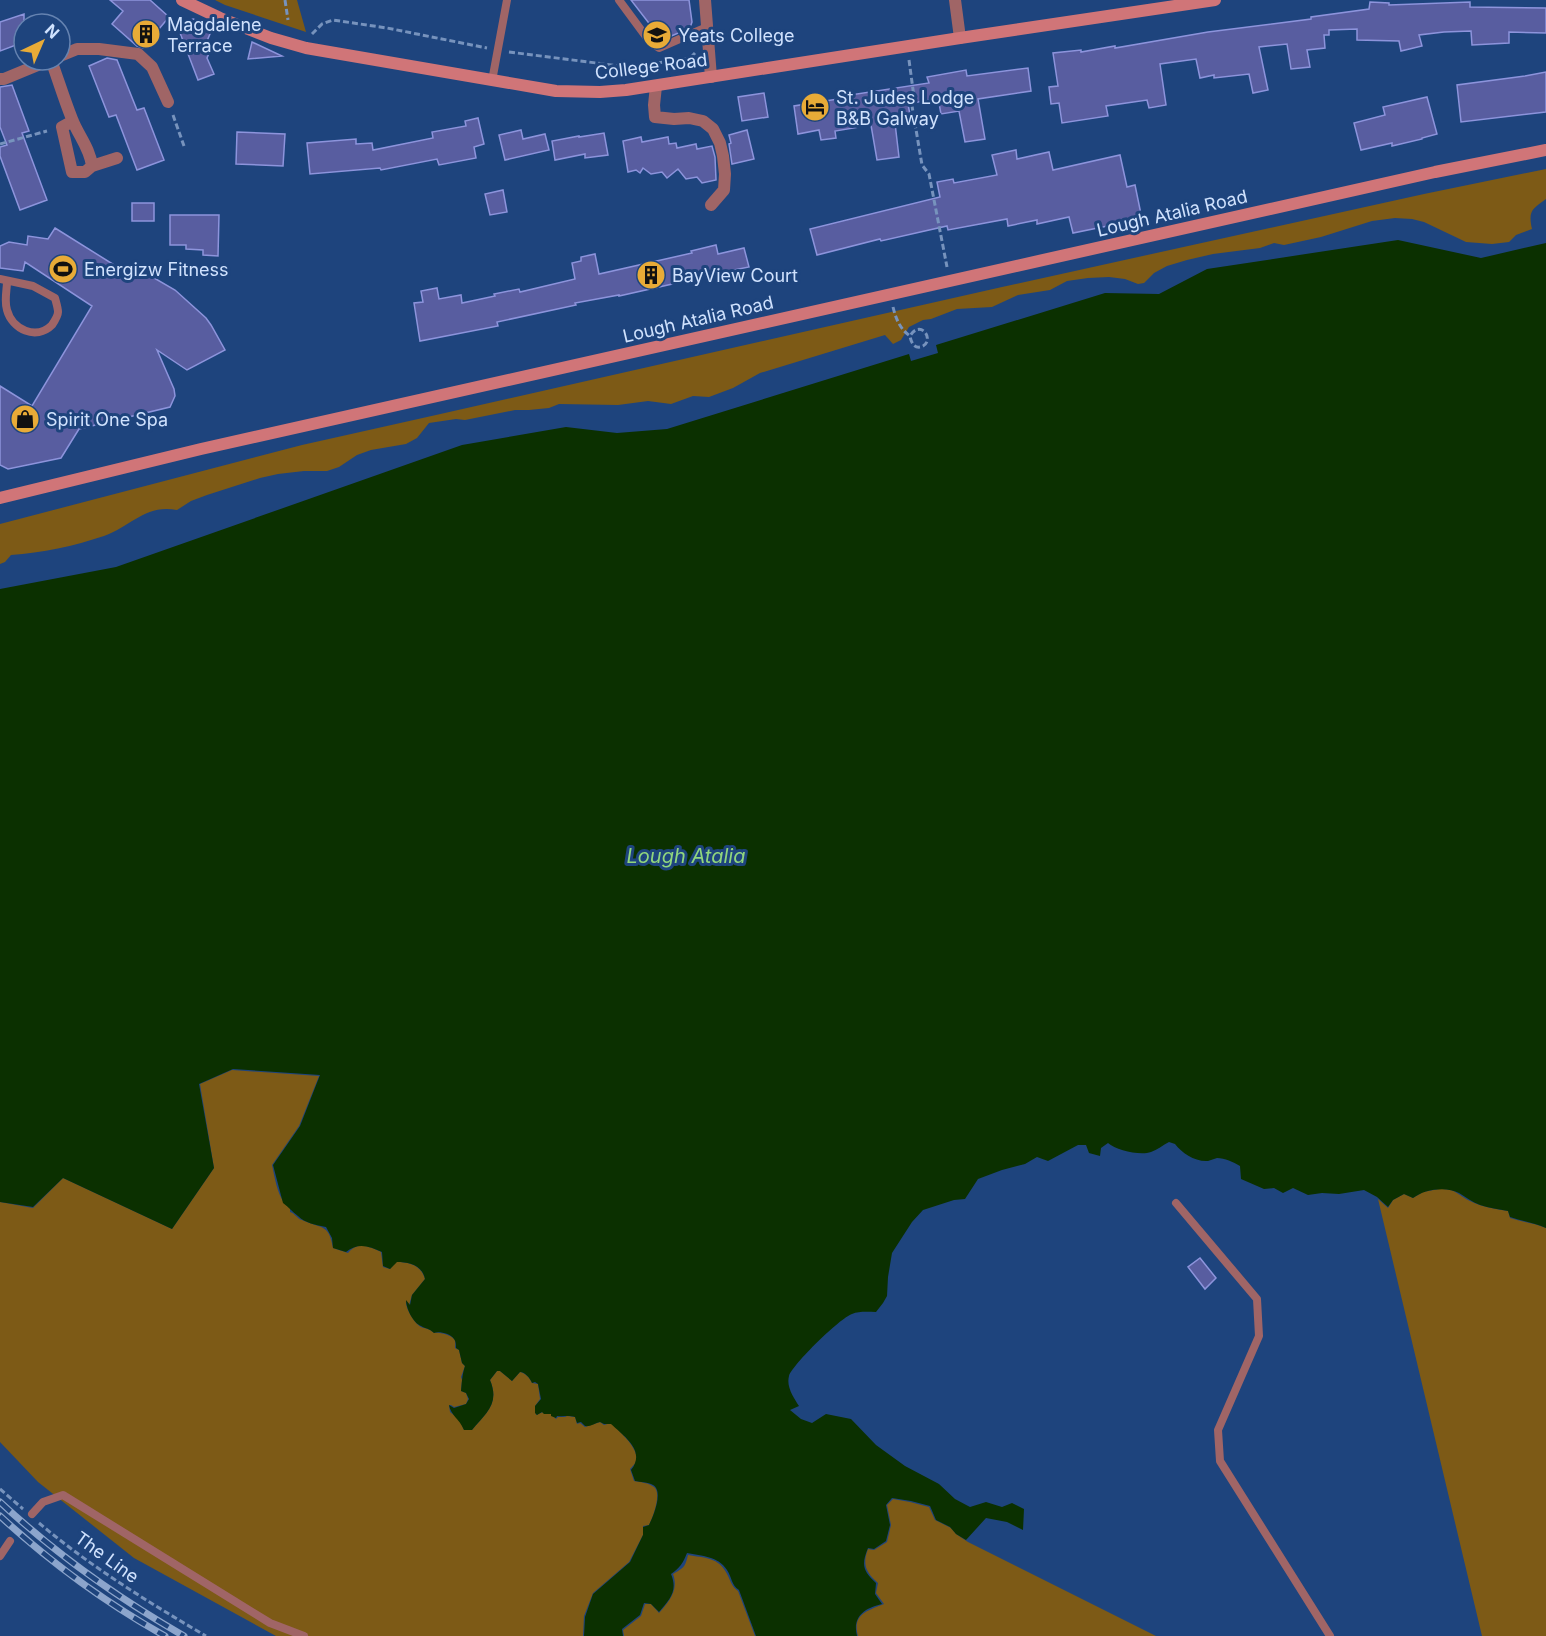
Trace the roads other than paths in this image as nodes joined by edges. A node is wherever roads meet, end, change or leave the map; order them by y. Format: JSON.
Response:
{"nodes":[{"id":1,"x":182,"y":0,"type":"edge"},
{"id":2,"x":507,"y":0,"type":"edge"},
{"id":3,"x":619,"y":0,"type":"edge"},
{"id":4,"x":705,"y":0,"type":"edge"},
{"id":5,"x":955,"y":0,"type":"edge"},
{"id":6,"x":1215,"y":0,"type":"edge"},
{"id":7,"x":707,"y":27,"type":"junction"},
{"id":8,"x":960,"y":38,"type":"junction"},
{"id":9,"x":72,"y":51,"type":"edge"},
{"id":10,"x":21,"y":72,"type":"edge"},
{"id":11,"x":53,"y":72,"type":"edge"},
{"id":12,"x":711,"y":77,"type":"junction"},
{"id":13,"x":0,"y":79,"type":"edge"},
{"id":14,"x":492,"y":81,"type":"junction"},
{"id":15,"x":656,"y":86,"type":"junction"},
{"id":16,"x":168,"y":102,"type":"road end"},
{"id":17,"x":67,"y":124,"type":"junction"},
{"id":18,"x":1546,"y":150,"type":"edge"},
{"id":19,"x":117,"y":158,"type":"dead end"},
{"id":20,"x":92,"y":166,"type":"junction"},
{"id":21,"x":711,"y":204,"type":"dead end"},
{"id":22,"x":4,"y":280,"type":"edge"},
{"id":23,"x":0,"y":498,"type":"edge"},
{"id":24,"x":1176,"y":1203,"type":"dead end"},
{"id":25,"x":30,"y":1514,"type":"road end"},
{"id":26,"x":10,"y":1541,"type":"dead end"},
{"id":27,"x":0,"y":1556,"type":"edge"},
{"id":28,"x":304,"y":1636,"type":"edge"},
{"id":29,"x":1330,"y":1636,"type":"edge"}],
"edges":[{"from":1,"to":14,"type":"street","name":"College Road"},
{"from":2,"to":14,"type":"lane"},
{"from":3,"to":7,"type":"lane"},
{"from":4,"to":7,"type":"street"},
{"from":5,"to":8,"type":"street"},
{"from":6,"to":8,"type":"street","name":"College Road"},
{"from":7,"to":12,"type":"street"},
{"from":8,"to":12,"type":"street","name":"College Road"},
{"from":9,"to":16,"type":"street"},
{"from":10,"to":13,"type":"street"},
{"from":11,"to":17,"type":"street"},
{"from":12,"to":15,"type":"street","name":"College Road"},
{"from":14,"to":15,"type":"street","name":"College Road"},
{"from":15,"to":21,"type":"street"},
{"from":17,"to":20,"type":"street"},
{"from":17,"to":20,"type":"street"},
{"from":18,"to":23,"type":"street","name":"Lough Atalia Road"},
{"from":19,"to":20,"type":"street"},
{"from":22,"to":22,"type":"lane"},
{"from":24,"to":29,"type":"lane"},
{"from":25,"to":28,"type":"lane"},
{"from":26,"to":27,"type":"lane"}]}
